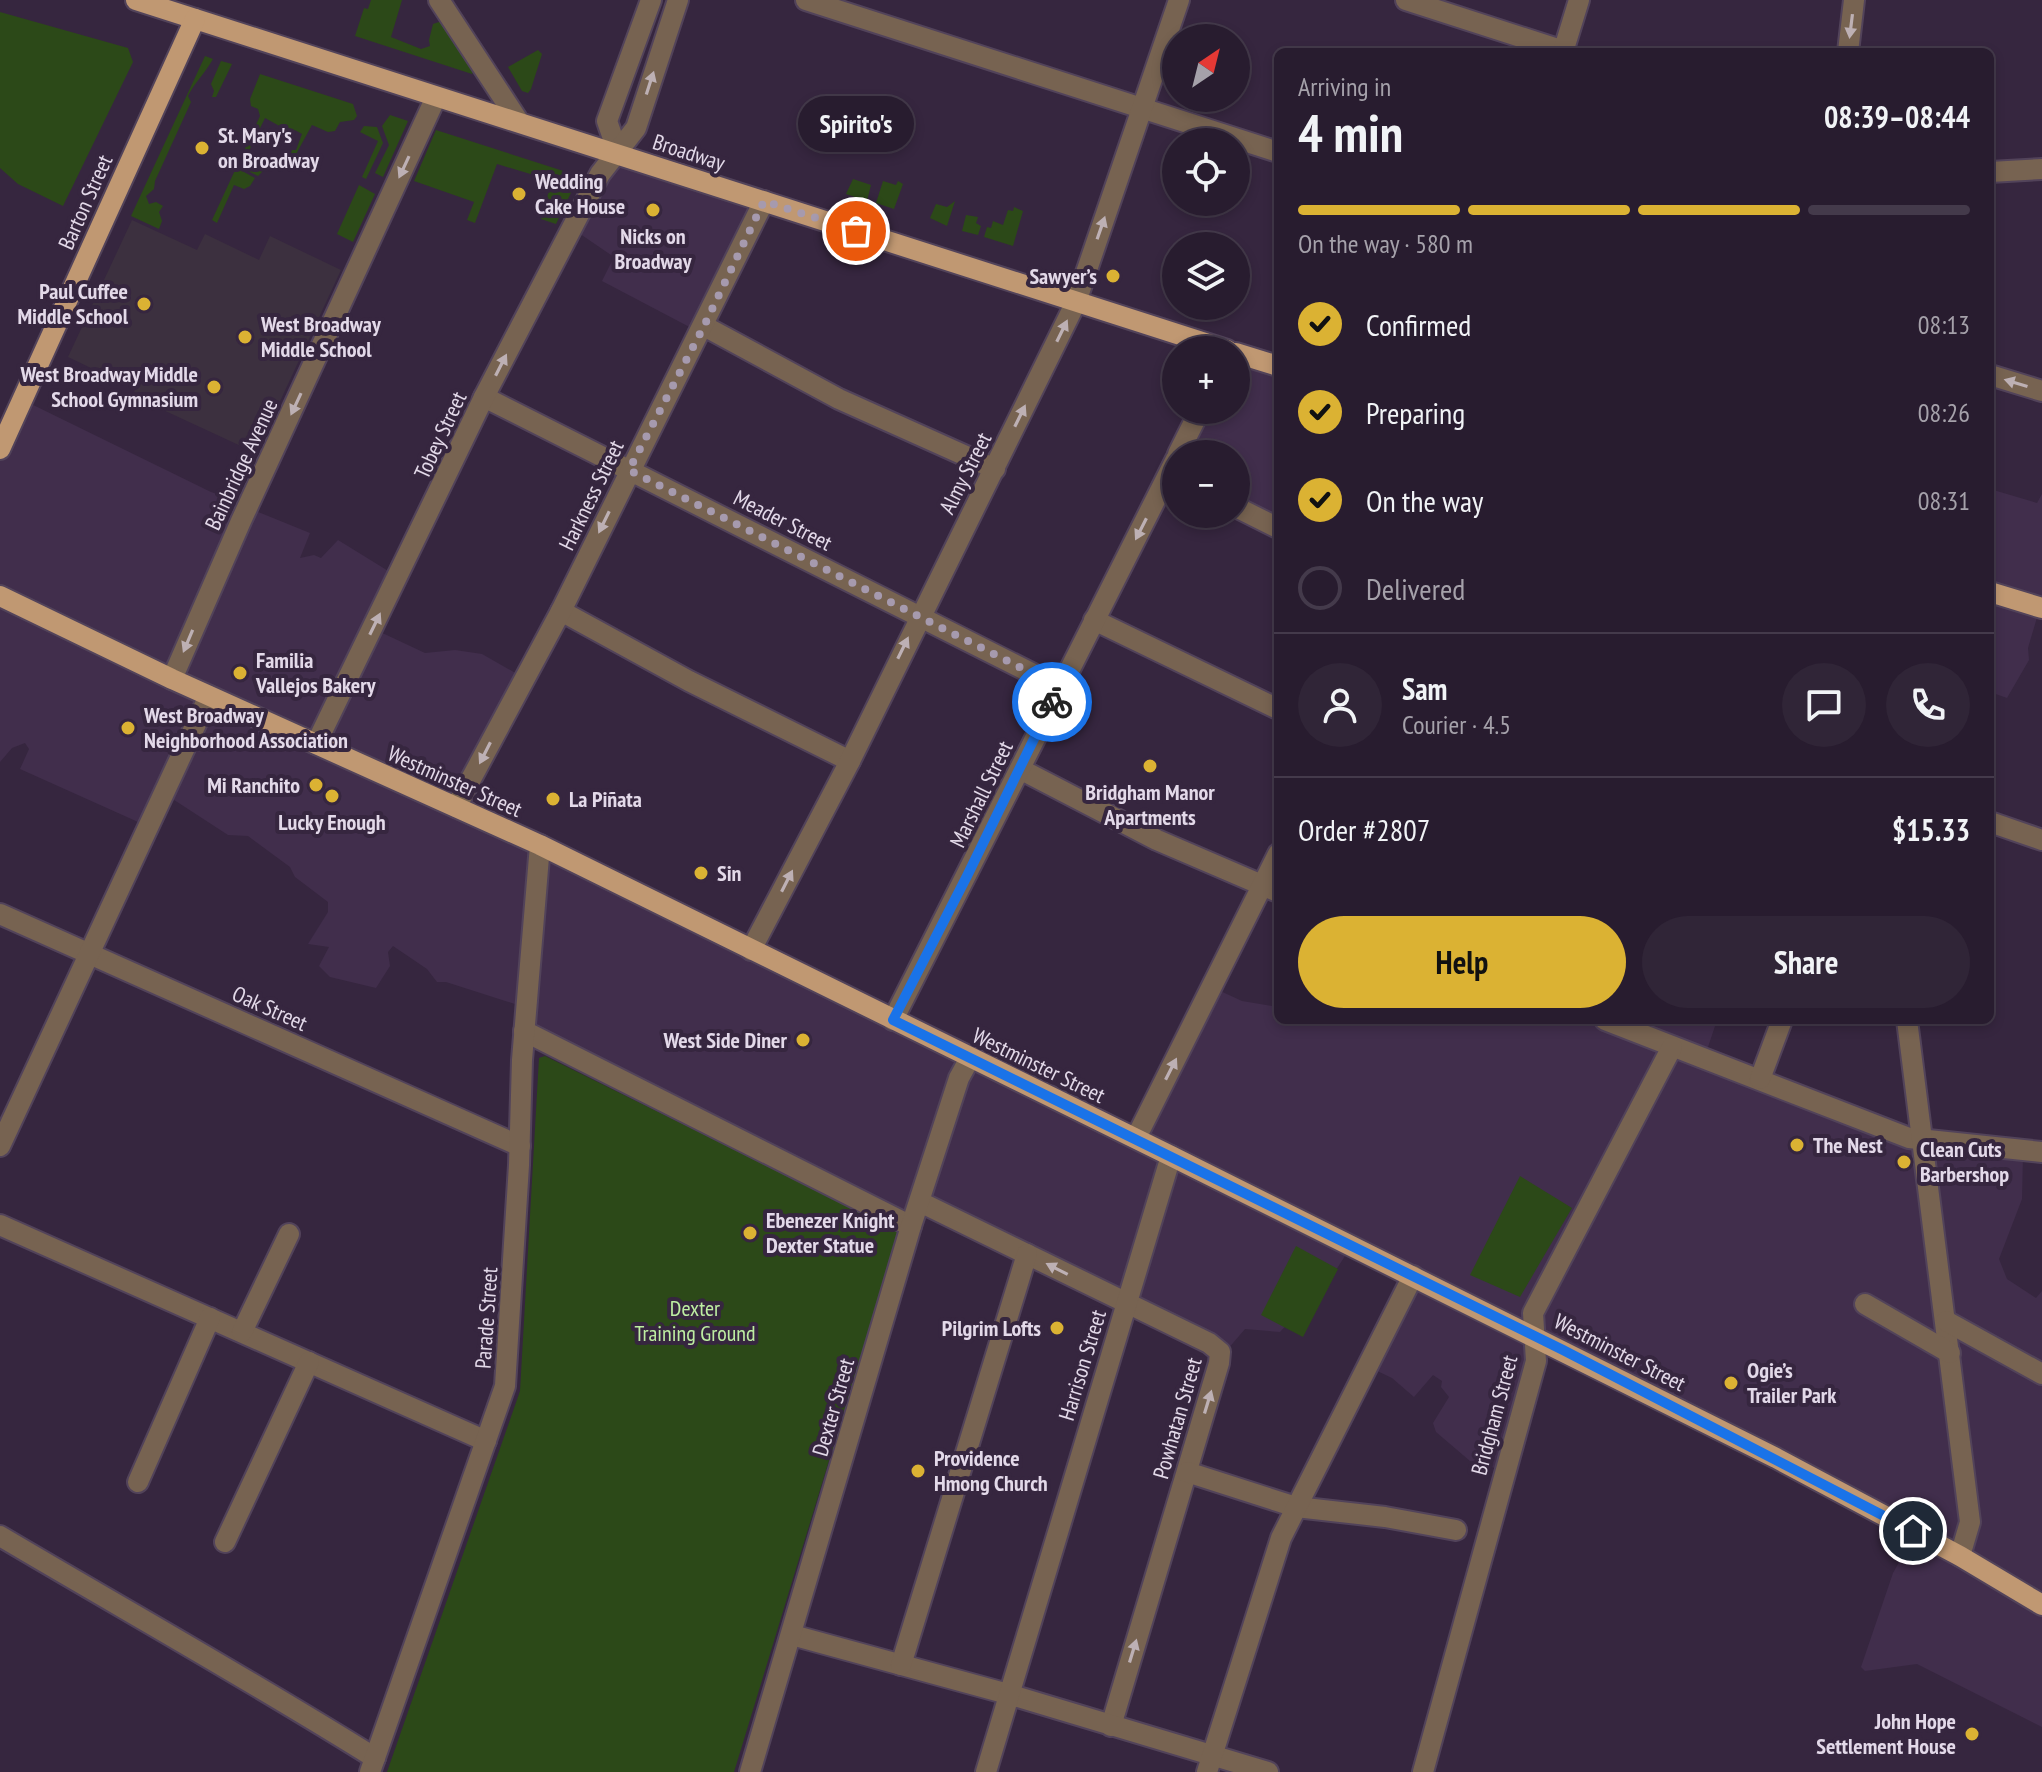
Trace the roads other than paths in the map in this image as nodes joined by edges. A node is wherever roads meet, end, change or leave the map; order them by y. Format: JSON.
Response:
{"nodes":[{"id":1,"x":136,"y":0,"type":"edge"},
{"id":2,"x":439,"y":0,"type":"edge"},
{"id":3,"x":651,"y":0,"type":"edge"},
{"id":4,"x":678,"y":0,"type":"edge"},
{"id":5,"x":806,"y":0,"type":"edge"},
{"id":6,"x":1179,"y":0,"type":"edge"},
{"id":7,"x":1406,"y":0,"type":"edge"},
{"id":8,"x":1579,"y":0,"type":"edge"},
{"id":9,"x":1854,"y":0,"type":"edge"},
{"id":10,"x":195,"y":19,"type":"junction"},
{"id":11,"x":1552,"y":48,"type":"edge"},
{"id":12,"x":1565,"y":48,"type":"edge"},
{"id":13,"x":1848,"y":48,"type":"edge"},
{"id":14,"x":436,"y":97,"type":"junction"},
{"id":15,"x":1143,"y":108,"type":"junction"},
{"id":16,"x":519,"y":122,"type":"junction"},
{"id":17,"x":1274,"y":151,"type":"edge"},
{"id":18,"x":618,"y":153,"type":"junction"},
{"id":19,"x":2042,"y":169,"type":"edge"},
{"id":20,"x":1994,"y":172,"type":"edge"},
{"id":21,"x":764,"y":201,"type":"junction"},
{"id":22,"x":1076,"y":302,"type":"junction"},
{"id":23,"x":704,"y":326,"type":"junction"},
{"id":24,"x":1183,"y":336,"type":"edge"},
{"id":25,"x":1250,"y":357,"type":"edge"},
{"id":26,"x":1274,"y":365,"type":"edge"},
{"id":27,"x":1994,"y":376,"type":"edge"},
{"id":28,"x":2042,"y":391,"type":"edge"},
{"id":29,"x":484,"y":397,"type":"junction"},
{"id":30,"x":0,"y":449,"type":"edge"},
{"id":31,"x":995,"y":469,"type":"junction"},
{"id":32,"x":629,"y":470,"type":"junction"},
{"id":33,"x":1162,"y":490,"type":"edge"},
{"id":34,"x":1250,"y":514,"type":"edge"},
{"id":35,"x":1274,"y":526,"type":"edge"},
{"id":36,"x":1994,"y":593,"type":"edge"},
{"id":37,"x":0,"y":596,"type":"edge"},
{"id":38,"x":2042,"y":608,"type":"edge"},
{"id":39,"x":561,"y":611,"type":"junction"},
{"id":40,"x":919,"y":616,"type":"junction"},
{"id":41,"x":1094,"y":620,"type":"junction"},
{"id":42,"x":172,"y":679,"type":"junction"},
{"id":43,"x":1059,"y":687,"type":"junction"},
{"id":44,"x":209,"y":696,"type":"junction"},
{"id":45,"x":1274,"y":707,"type":"edge"},
{"id":46,"x":316,"y":744,"type":"junction"},
{"id":47,"x":850,"y":761,"type":"junction"},
{"id":48,"x":1020,"y":769,"type":"junction"},
{"id":49,"x":456,"y":807,"type":"junction"},
{"id":50,"x":1994,"y":823,"type":"edge"},
{"id":51,"x":2042,"y":840,"type":"edge"},
{"id":52,"x":540,"y":845,"type":"junction"},
{"id":53,"x":1270,"y":889,"type":"edge"},
{"id":54,"x":0,"y":914,"type":"edge"},
{"id":55,"x":751,"y":950,"type":"junction"},
{"id":56,"x":88,"y":953,"type":"junction"},
{"id":57,"x":893,"y":1020,"type":"junction"},
{"id":58,"x":1615,"y":1024,"type":"edge"},
{"id":59,"x":1781,"y":1024,"type":"edge"},
{"id":60,"x":1908,"y":1024,"type":"edge"},
{"id":61,"x":524,"y":1031,"type":"junction"},
{"id":62,"x":1672,"y":1047,"type":"junction"},
{"id":63,"x":970,"y":1058,"type":"junction"},
{"id":64,"x":1760,"y":1079,"type":"junction"},
{"id":65,"x":1136,"y":1138,"type":"junction"},
{"id":66,"x":1922,"y":1140,"type":"junction"},
{"id":67,"x":0,"y":1146,"type":"edge"},
{"id":68,"x":520,"y":1146,"type":"junction"},
{"id":69,"x":2042,"y":1152,"type":"edge"},
{"id":70,"x":1171,"y":1156,"type":"junction"},
{"id":71,"x":920,"y":1202,"type":"junction"},
{"id":72,"x":0,"y":1225,"type":"edge"},
{"id":73,"x":911,"y":1226,"type":"junction"},
{"id":74,"x":289,"y":1234,"type":"dead end"},
{"id":75,"x":1027,"y":1254,"type":"junction"},
{"id":76,"x":1413,"y":1276,"type":"junction"},
{"id":77,"x":1126,"y":1303,"type":"junction"},
{"id":78,"x":1865,"y":1304,"type":"dead end"},
{"id":79,"x":210,"y":1318,"type":"junction"},
{"id":80,"x":1946,"y":1321,"type":"junction"},
{"id":81,"x":242,"y":1332,"type":"junction"},
{"id":82,"x":1536,"y":1337,"type":"junction"},
{"id":83,"x":1950,"y":1353,"type":"junction"},
{"id":84,"x":309,"y":1362,"type":"junction"},
{"id":85,"x":2042,"y":1374,"type":"edge"},
{"id":86,"x":486,"y":1441,"type":"junction"},
{"id":87,"x":1187,"y":1472,"type":"junction"},
{"id":88,"x":138,"y":1482,"type":"dead end"},
{"id":89,"x":1296,"y":1507,"type":"junction"},
{"id":90,"x":1456,"y":1530,"type":"dead end"},
{"id":91,"x":0,"y":1536,"type":"edge"},
{"id":92,"x":225,"y":1542,"type":"dead end"},
{"id":93,"x":1960,"y":1556,"type":"junction"},
{"id":94,"x":2042,"y":1605,"type":"edge"},
{"id":95,"x":792,"y":1635,"type":"junction"},
{"id":96,"x":901,"y":1665,"type":"junction"},
{"id":97,"x":1008,"y":1694,"type":"junction"},
{"id":98,"x":1111,"y":1726,"type":"junction"},
{"id":99,"x":1210,"y":1764,"type":"edge"},
{"id":100,"x":372,"y":1765,"type":"edge"},
{"id":101,"x":750,"y":1772,"type":"edge"},
{"id":102,"x":986,"y":1772,"type":"edge"},
{"id":103,"x":1268,"y":1772,"type":"edge"},
{"id":104,"x":1423,"y":1772,"type":"edge"}],
"edges":[{"from":1,"to":10,"type":"main road","name":"Broadway"},
{"from":2,"to":16,"type":"street"},
{"from":3,"to":18,"type":"street"},
{"from":18,"to":4,"type":"street","name":"Tobey Street","one_way":true},
{"from":5,"to":15,"type":"street"},
{"from":6,"to":15,"type":"street","name":"Almy Street"},
{"from":7,"to":11,"type":"street"},
{"from":8,"to":12,"type":"street"},
{"from":9,"to":13,"type":"street","one_way":true},
{"from":10,"to":14,"type":"main road","name":"Broadway"},
{"from":10,"to":30,"type":"main road","name":"Barton Street"},
{"from":14,"to":16,"type":"main road","name":"Broadway"},
{"from":14,"to":42,"type":"street","name":"Bainbridge Avenue","one_way":true},
{"from":15,"to":17,"type":"street"},
{"from":22,"to":15,"type":"street","name":"Almy Street","one_way":true},
{"from":16,"to":18,"type":"main road","name":"Broadway"},
{"from":18,"to":21,"type":"main road","name":"Broadway"},
{"from":29,"to":18,"type":"street","name":"Tobey Street","one_way":true},
{"from":19,"to":20,"type":"street"},
{"from":21,"to":22,"type":"main road","name":"Broadway"},
{"from":21,"to":23,"type":"street","name":"Harkness Street"},
{"from":22,"to":24,"type":"main road","name":"Broadway"},
{"from":31,"to":22,"type":"street","name":"Almy Street","one_way":true},
{"from":23,"to":31,"type":"street"},
{"from":23,"to":32,"type":"street","name":"Harkness Street"},
{"from":25,"to":26,"type":"main road"},
{"from":28,"to":27,"type":"street","one_way":true},
{"from":29,"to":32,"type":"street","name":"Meader Street"},
{"from":46,"to":29,"type":"street","name":"Tobey Street","one_way":true},
{"from":31,"to":40,"type":"street","name":"Almy Street"},
{"from":32,"to":39,"type":"street","name":"Harkness Street","one_way":true},
{"from":32,"to":40,"type":"street","name":"Meader Street"},
{"from":33,"to":41,"type":"street","name":"Marshall Street","one_way":true},
{"from":34,"to":35,"type":"street"},
{"from":36,"to":38,"type":"main road"},
{"from":37,"to":42,"type":"main road","name":"Westminster Street"},
{"from":39,"to":47,"type":"street"},
{"from":39,"to":49,"type":"street","name":"Harkness Street","one_way":true},
{"from":40,"to":43,"type":"street","name":"Meader Street"},
{"from":47,"to":40,"type":"street","name":"Almy Street","one_way":true},
{"from":41,"to":43,"type":"street","name":"Marshall Street"},
{"from":41,"to":45,"type":"street"},
{"from":42,"to":44,"type":"main road","name":"Westminster Street"},
{"from":43,"to":48,"type":"street","name":"Marshall Street"},
{"from":44,"to":46,"type":"main road","name":"Westminster Street"},
{"from":44,"to":56,"type":"street"},
{"from":46,"to":49,"type":"main road","name":"Westminster Street"},
{"from":55,"to":47,"type":"street","name":"Almy Street","one_way":true},
{"from":48,"to":53,"type":"street"},
{"from":48,"to":57,"type":"street","name":"Marshall Street"},
{"from":49,"to":52,"type":"main road","name":"Westminster Street"},
{"from":50,"to":51,"type":"street"},
{"from":52,"to":55,"type":"main road","name":"Westminster Street"},
{"from":52,"to":61,"type":"street","name":"Parade Street"},
{"from":65,"to":53,"type":"street","one_way":true},
{"from":54,"to":56,"type":"street","name":"Oak Street"},
{"from":55,"to":57,"type":"main road","name":"Westminster Street"},
{"from":56,"to":67,"type":"street"},
{"from":56,"to":68,"type":"street","name":"Oak Street"},
{"from":57,"to":63,"type":"main road","name":"Westminster Street"},
{"from":58,"to":62,"type":"street"},
{"from":59,"to":64,"type":"street"},
{"from":60,"to":66,"type":"street"},
{"from":61,"to":68,"type":"street","name":"Parade Street"},
{"from":61,"to":73,"type":"street"},
{"from":62,"to":64,"type":"street"},
{"from":62,"to":82,"type":"street","name":"Bridgham Street"},
{"from":63,"to":65,"type":"main road","name":"Westminster Street"},
{"from":63,"to":71,"type":"street","name":"Dexter Street"},
{"from":64,"to":66,"type":"street"},
{"from":65,"to":70,"type":"main road","name":"Westminster Street"},
{"from":66,"to":69,"type":"street"},
{"from":66,"to":80,"type":"street"},
{"from":68,"to":86,"type":"street","name":"Parade Street"},
{"from":70,"to":76,"type":"main road","name":"Westminster Street"},
{"from":70,"to":77,"type":"street","name":"Harrison Street"},
{"from":71,"to":73,"type":"street","name":"Dexter Street"},
{"from":71,"to":75,"type":"street","name":"Powhatan Street"},
{"from":72,"to":79,"type":"street"},
{"from":73,"to":95,"type":"street","name":"Dexter Street"},
{"from":74,"to":81,"type":"street"},
{"from":77,"to":75,"type":"street","name":"Powhatan Street","one_way":true},
{"from":75,"to":96,"type":"street"},
{"from":76,"to":82,"type":"main road","name":"Westminster Street"},
{"from":76,"to":89,"type":"street"},
{"from":87,"to":77,"type":"street","name":"Powhatan Street","one_way":true},
{"from":77,"to":97,"type":"street","name":"Harrison Street"},
{"from":78,"to":83,"type":"street"},
{"from":79,"to":81,"type":"street"},
{"from":79,"to":88,"type":"street"},
{"from":80,"to":83,"type":"street"},
{"from":80,"to":85,"type":"street"},
{"from":81,"to":84,"type":"street"},
{"from":82,"to":93,"type":"main road","name":"Westminster Street"},
{"from":82,"to":104,"type":"street","name":"Bridgham Street"},
{"from":83,"to":93,"type":"street"},
{"from":84,"to":86,"type":"street"},
{"from":84,"to":92,"type":"street"},
{"from":86,"to":100,"type":"street","name":"Parade Street"},
{"from":87,"to":89,"type":"street"},
{"from":98,"to":87,"type":"street","name":"Powhatan Street","one_way":true},
{"from":89,"to":90,"type":"street"},
{"from":89,"to":99,"type":"street"},
{"from":91,"to":100,"type":"street"},
{"from":93,"to":94,"type":"main road","name":"Westminster Street"},
{"from":95,"to":96,"type":"street"},
{"from":95,"to":101,"type":"street","name":"Dexter Street"},
{"from":96,"to":97,"type":"street"},
{"from":97,"to":98,"type":"street"},
{"from":97,"to":102,"type":"street","name":"Harrison Street"},
{"from":98,"to":99,"type":"street"},
{"from":99,"to":103,"type":"street"}]}
